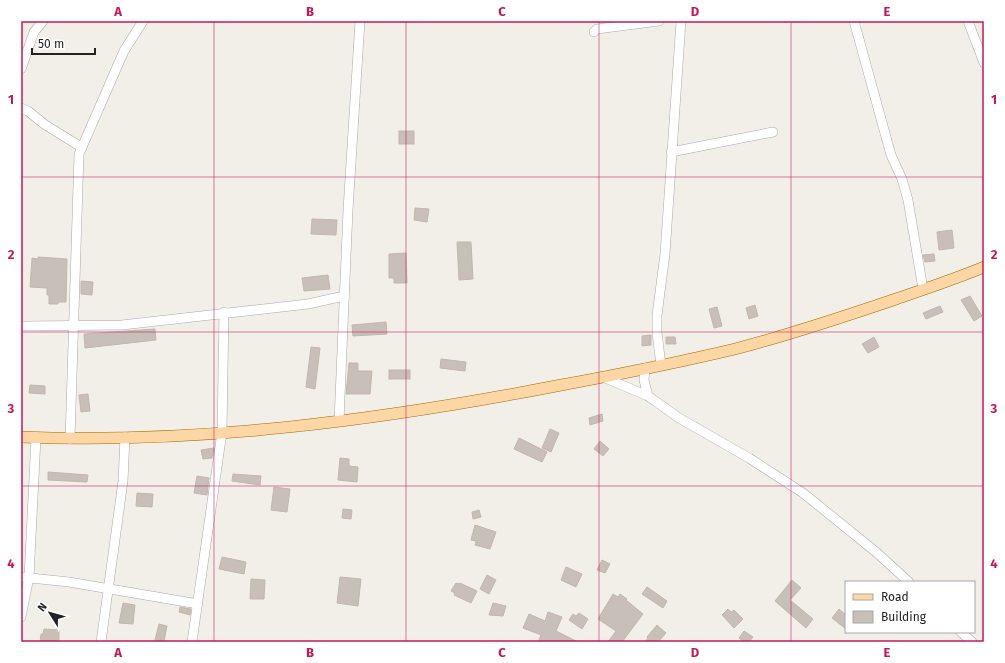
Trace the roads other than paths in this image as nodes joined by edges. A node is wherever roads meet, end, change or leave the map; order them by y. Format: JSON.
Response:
{"nodes":[{"id":1,"x":43,"y":21,"type":"edge"},
{"id":2,"x":143,"y":21,"type":"edge"},
{"id":3,"x":360,"y":21,"type":"edge"},
{"id":4,"x":659,"y":21,"type":"edge"},
{"id":5,"x":854,"y":21,"type":"edge"},
{"id":6,"x":968,"y":21,"type":"edge"},
{"id":7,"x":678,"y":22,"type":"edge"},
{"id":8,"x":594,"y":32,"type":"dead end"},
{"id":9,"x":984,"y":63,"type":"edge"},
{"id":10,"x":21,"y":69,"type":"edge"},
{"id":11,"x":21,"y":108,"type":"edge"},
{"id":12,"x":773,"y":132,"type":"dead end"},
{"id":13,"x":81,"y":147,"type":"junction"},
{"id":14,"x":671,"y":152,"type":"junction"},
{"id":15,"x":984,"y":267,"type":"edge"},
{"id":16,"x":924,"y":289,"type":"junction"},
{"id":17,"x":344,"y":296,"type":"junction"},
{"id":18,"x":224,"y":312,"type":"junction"},
{"id":19,"x":26,"y":326,"type":"dead end"},
{"id":20,"x":74,"y":326,"type":"junction"},
{"id":21,"x":661,"y":365,"type":"junction"},
{"id":22,"x":645,"y":368,"type":"junction"},
{"id":23,"x":603,"y":377,"type":"junction"},
{"id":24,"x":648,"y":396,"type":"junction"},
{"id":25,"x":339,"y":421,"type":"junction"},
{"id":26,"x":222,"y":432,"type":"junction"},
{"id":27,"x":21,"y":437,"type":"edge"},
{"id":28,"x":124,"y":437,"type":"junction"},
{"id":29,"x":36,"y":438,"type":"junction"},
{"id":30,"x":70,"y":439,"type":"junction"},
{"id":31,"x":25,"y":577,"type":"edge"},
{"id":32,"x":908,"y":581,"type":"edge"},
{"id":33,"x":109,"y":590,"type":"junction"},
{"id":34,"x":198,"y":604,"type":"junction"},
{"id":35,"x":21,"y":617,"type":"edge"},
{"id":36,"x":963,"y":633,"type":"edge"},
{"id":37,"x":102,"y":642,"type":"edge"},
{"id":38,"x":192,"y":642,"type":"edge"},
{"id":39,"x":972,"y":642,"type":"edge"}],
"edges":[{"from":1,"to":10,"type":"street"},
{"from":2,"to":13,"type":"street"},
{"from":3,"to":17,"type":"street"},
{"from":4,"to":8,"type":"street"},
{"from":5,"to":16,"type":"street"},
{"from":6,"to":9,"type":"street"},
{"from":7,"to":14,"type":"street"},
{"from":11,"to":13,"type":"street"},
{"from":12,"to":14,"type":"street"},
{"from":13,"to":20,"type":"street"},
{"from":14,"to":21,"type":"street"},
{"from":15,"to":16,"type":"main road"},
{"from":16,"to":21,"type":"main road"},
{"from":17,"to":18,"type":"street"},
{"from":17,"to":25,"type":"street"},
{"from":18,"to":20,"type":"street"},
{"from":18,"to":26,"type":"street"},
{"from":19,"to":20,"type":"street"},
{"from":20,"to":30,"type":"street"},
{"from":21,"to":22,"type":"main road"},
{"from":22,"to":23,"type":"main road"},
{"from":22,"to":24,"type":"street"},
{"from":23,"to":24,"type":"street"},
{"from":23,"to":25,"type":"main road"},
{"from":24,"to":32,"type":"street"},
{"from":25,"to":26,"type":"main road"},
{"from":26,"to":28,"type":"main road"},
{"from":26,"to":34,"type":"street"},
{"from":27,"to":29,"type":"main road"},
{"from":28,"to":30,"type":"main road"},
{"from":28,"to":33,"type":"street"},
{"from":29,"to":30,"type":"main road"},
{"from":29,"to":31,"type":"street"},
{"from":31,"to":33,"type":"street"},
{"from":31,"to":35,"type":"street"},
{"from":33,"to":34,"type":"street"},
{"from":33,"to":37,"type":"street"},
{"from":34,"to":38,"type":"street"},
{"from":36,"to":39,"type":"street"}]}
